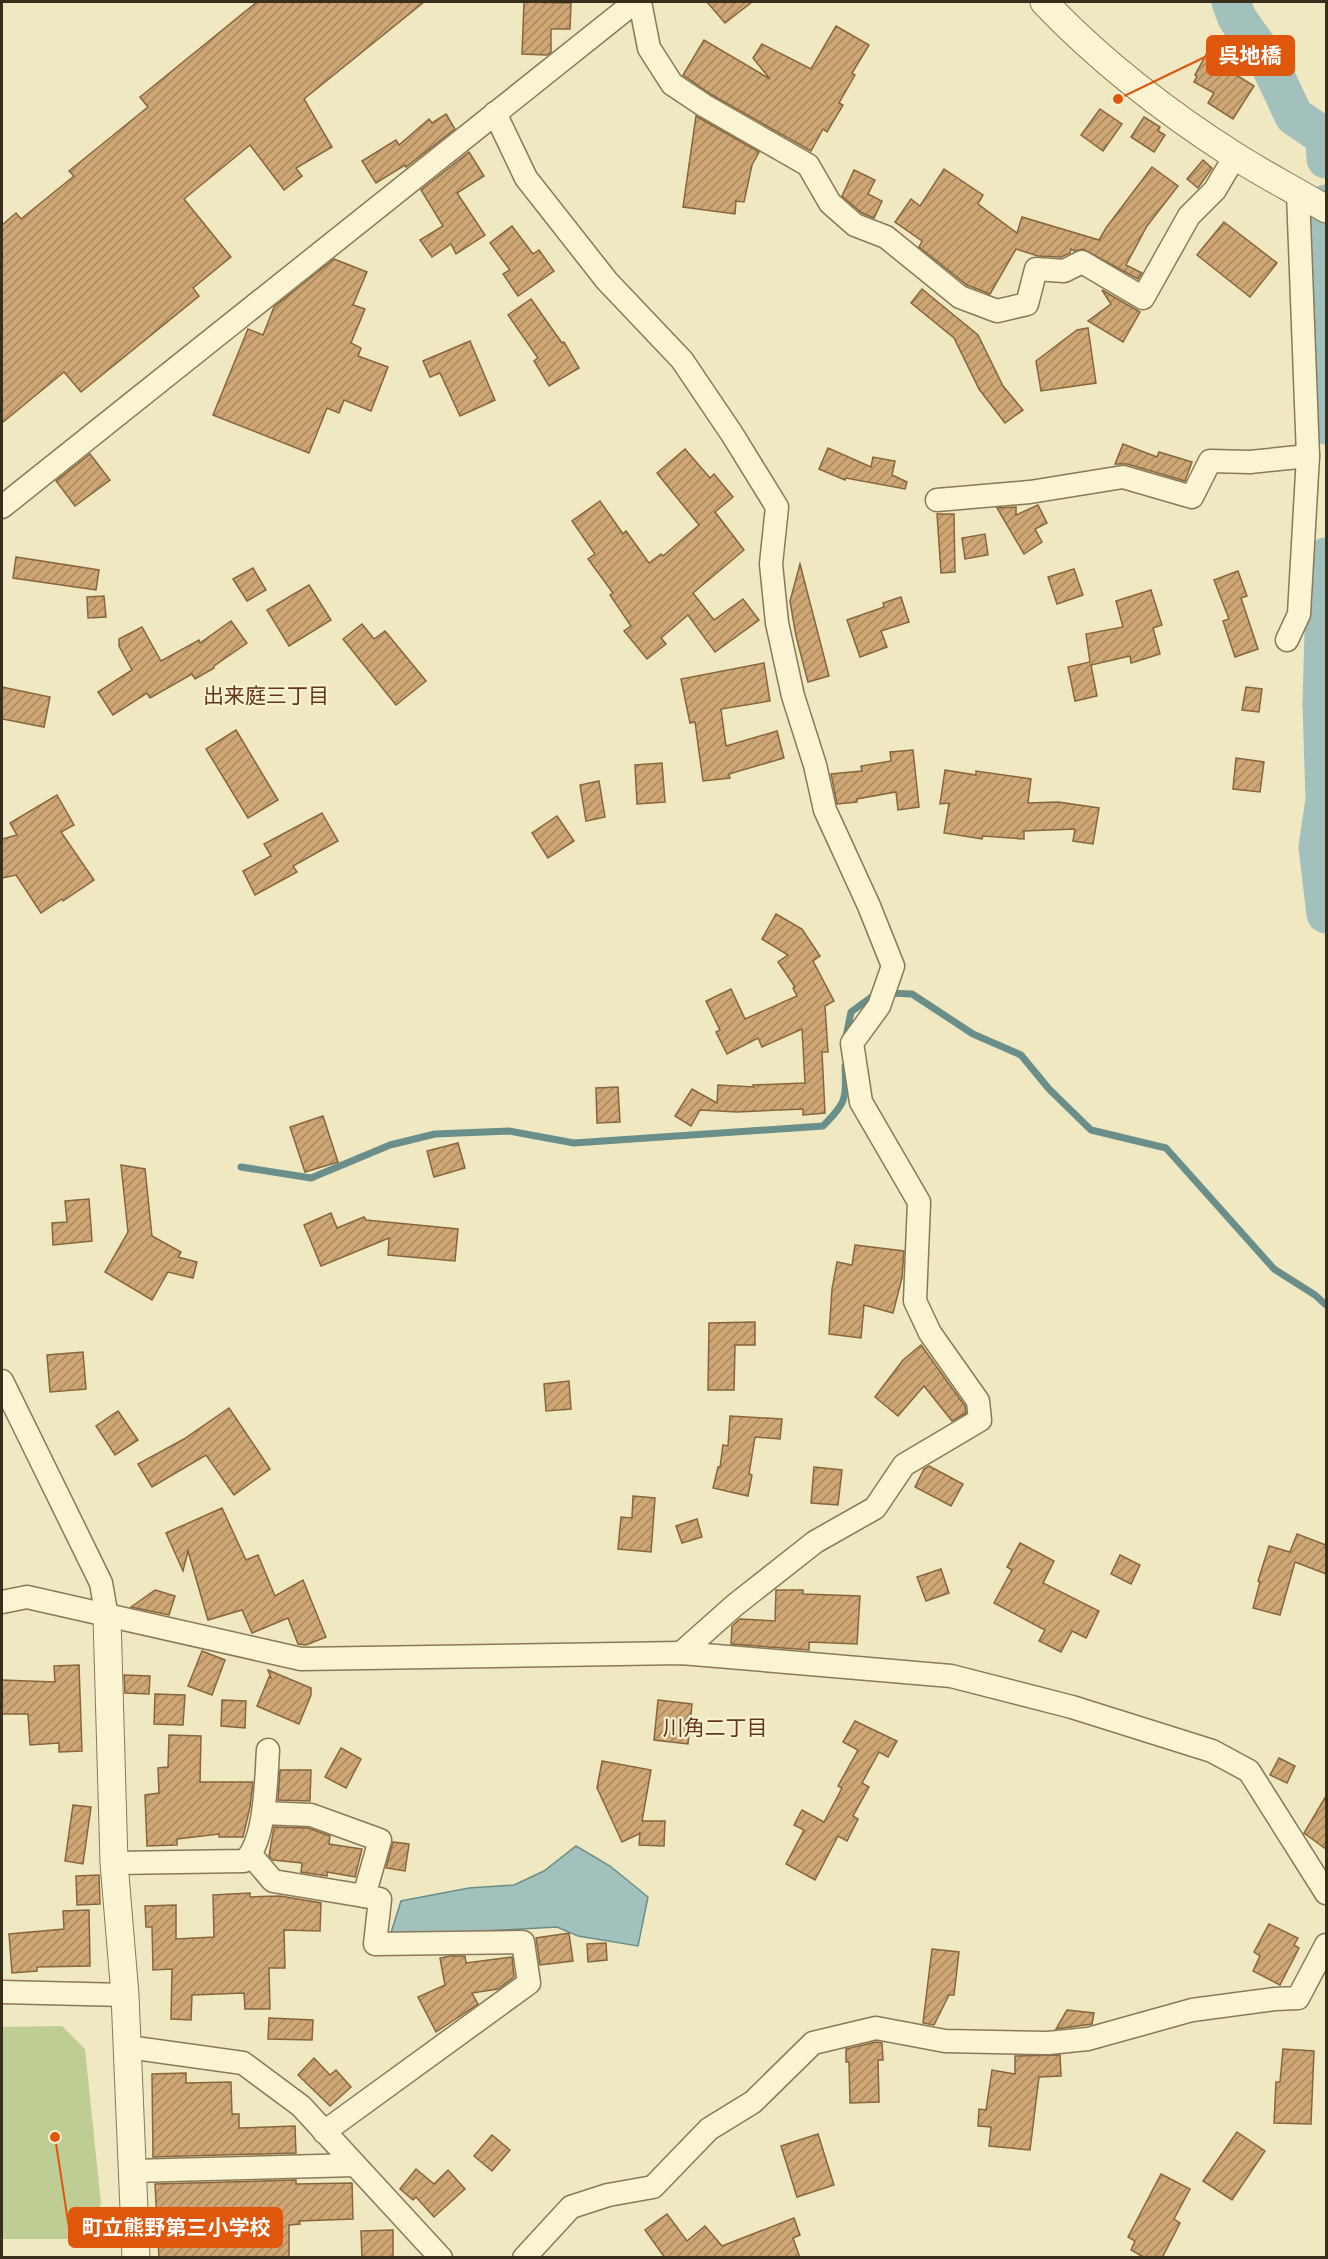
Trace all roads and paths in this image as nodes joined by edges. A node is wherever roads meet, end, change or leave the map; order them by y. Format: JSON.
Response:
{"nodes":[{"id":1,"x":637,"y":2,"type":"edge"},
{"id":2,"x":1044,"y":2,"type":"edge"},
{"id":3,"x":495,"y":113,"type":"junction"},
{"id":4,"x":1235,"y":156,"type":"junction"},
{"id":5,"x":1311,"y":200,"type":"edge"},
{"id":6,"x":1308,"y":456,"type":"junction"},
{"id":7,"x":937,"y":500,"type":"dead end"},
{"id":8,"x":2,"y":507,"type":"edge"},
{"id":9,"x":1287,"y":640,"type":"dead end"},
{"id":10,"x":2,"y":1381,"type":"edge"},
{"id":11,"x":2,"y":1602,"type":"edge"},
{"id":12,"x":107,"y":1617,"type":"junction"},
{"id":13,"x":681,"y":1653,"type":"junction"},
{"id":14,"x":268,"y":1750,"type":"dead end"},
{"id":15,"x":264,"y":1813,"type":"junction"},
{"id":16,"x":251,"y":1855,"type":"junction"},
{"id":17,"x":114,"y":1863,"type":"junction"},
{"id":18,"x":1326,"y":1893,"type":"edge"},
{"id":19,"x":363,"y":1896,"type":"junction"},
{"id":20,"x":1326,"y":1945,"type":"edge"},
{"id":21,"x":2,"y":1992,"type":"edge"},
{"id":22,"x":125,"y":1995,"type":"junction"},
{"id":23,"x":128,"y":2047,"type":"junction"},
{"id":24,"x":324,"y":2132,"type":"junction"},
{"id":25,"x":355,"y":2165,"type":"junction"},
{"id":26,"x":132,"y":2171,"type":"junction"},
{"id":27,"x":136,"y":2258,"type":"edge"},
{"id":28,"x":441,"y":2258,"type":"edge"},
{"id":29,"x":525,"y":2258,"type":"edge"}],
"edges":[{"from":1,"to":3,"type":"street"},
{"from":1,"to":4,"type":"street"},
{"from":2,"to":4,"type":"street"},
{"from":3,"to":8,"type":"street"},
{"from":3,"to":13,"type":"street"},
{"from":4,"to":5,"type":"street"},
{"from":5,"to":6,"type":"street"},
{"from":6,"to":7,"type":"street"},
{"from":6,"to":9,"type":"street"},
{"from":10,"to":12,"type":"street"},
{"from":11,"to":12,"type":"street"},
{"from":12,"to":13,"type":"street"},
{"from":12,"to":17,"type":"street"},
{"from":13,"to":18,"type":"street"},
{"from":14,"to":15,"type":"street"},
{"from":15,"to":16,"type":"street"},
{"from":15,"to":19,"type":"street"},
{"from":16,"to":17,"type":"street"},
{"from":16,"to":19,"type":"street"},
{"from":17,"to":22,"type":"street"},
{"from":19,"to":24,"type":"street"},
{"from":20,"to":29,"type":"street"},
{"from":21,"to":22,"type":"street"},
{"from":22,"to":23,"type":"street"},
{"from":23,"to":24,"type":"street"},
{"from":23,"to":26,"type":"street"},
{"from":24,"to":25,"type":"street"},
{"from":25,"to":26,"type":"street"},
{"from":25,"to":28,"type":"street"},
{"from":26,"to":27,"type":"street"}]}
